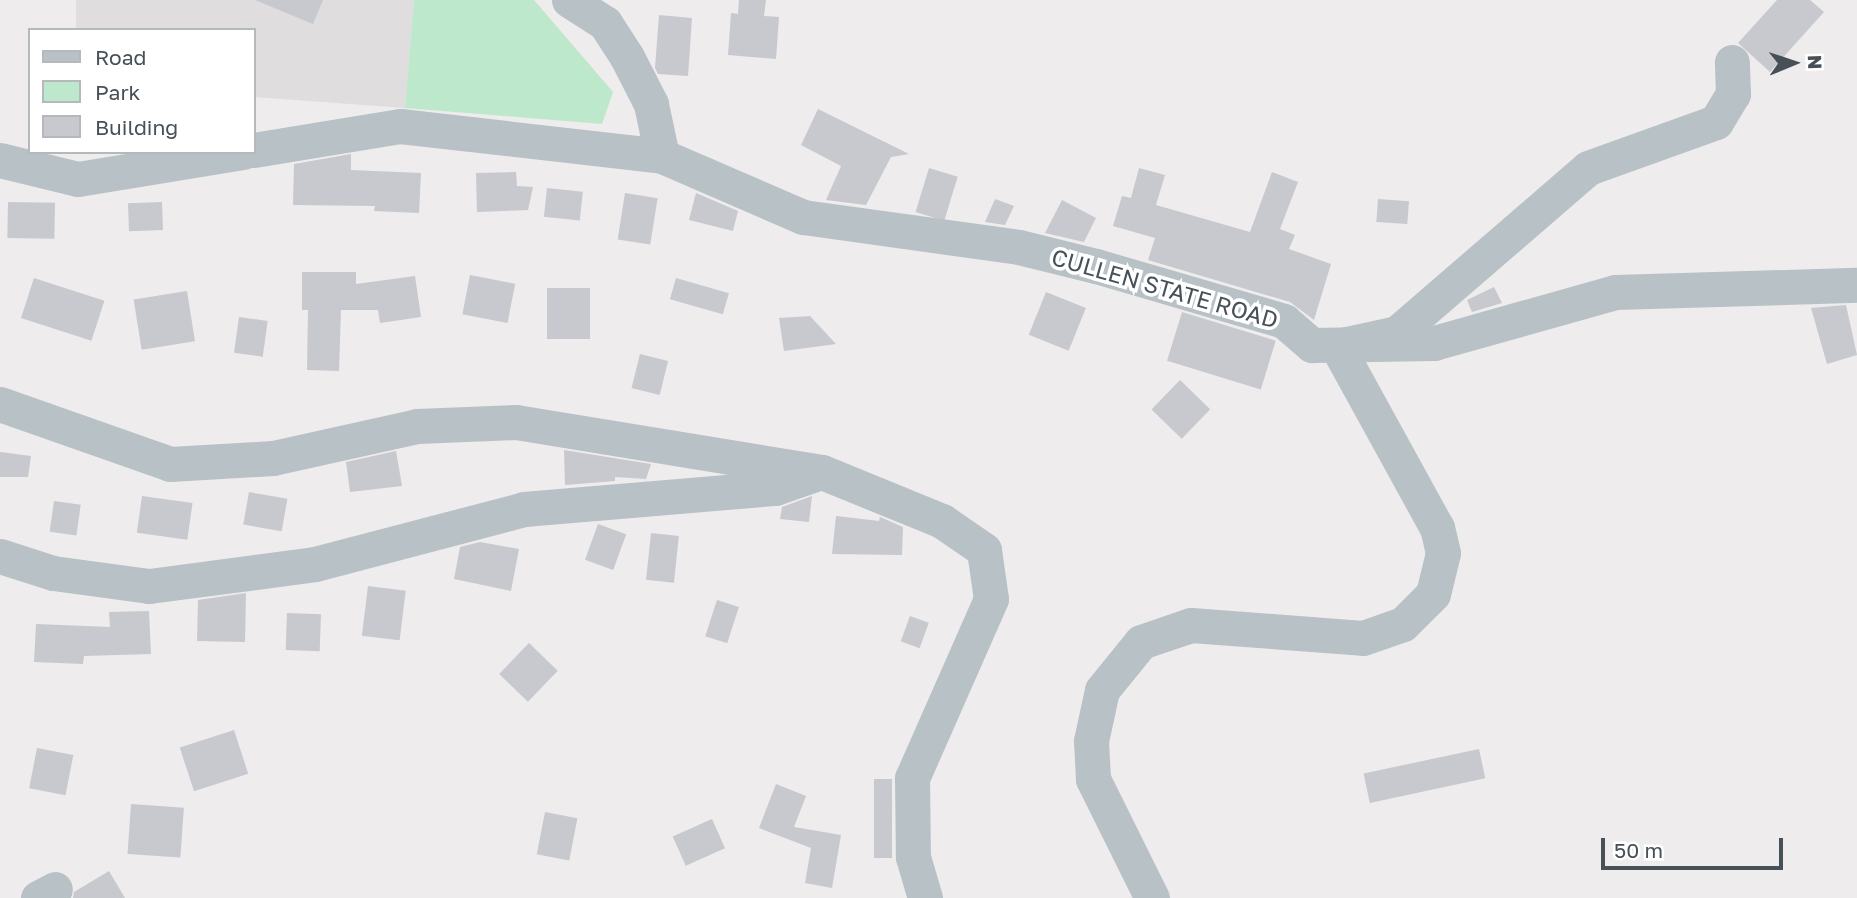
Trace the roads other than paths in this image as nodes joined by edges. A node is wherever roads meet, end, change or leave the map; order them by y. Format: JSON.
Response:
{"nodes":[{"id":1,"x":569,"y":0,"type":"edge"},
{"id":2,"x":1732,"y":62,"type":"dead end"},
{"id":3,"x":256,"y":150,"type":"edge"},
{"id":4,"x":231,"y":154,"type":"edge"},
{"id":5,"x":663,"y":156,"type":"junction"},
{"id":6,"x":0,"y":160,"type":"edge"},
{"id":7,"x":1857,"y":285,"type":"edge"},
{"id":8,"x":1337,"y":346,"type":"junction"},
{"id":9,"x":0,"y":404,"type":"edge"},
{"id":10,"x":822,"y":472,"type":"junction"},
{"id":11,"x":0,"y":556,"type":"edge"},
{"id":12,"x":925,"y":898,"type":"edge"},
{"id":13,"x":1152,"y":898,"type":"edge"}],
"edges":[{"from":1,"to":5,"type":"street"},
{"from":2,"to":8,"type":"street"},
{"from":3,"to":5,"type":"street","name":"CULLEN STATE ROAD"},
{"from":4,"to":6,"type":"street"},
{"from":5,"to":8,"type":"street","name":"CULLEN STATE ROAD"},
{"from":7,"to":8,"type":"street","name":"CULLEN STATE ROAD"},
{"from":8,"to":13,"type":"street"},
{"from":9,"to":10,"type":"street"},
{"from":10,"to":11,"type":"street"},
{"from":10,"to":12,"type":"street"}]}
